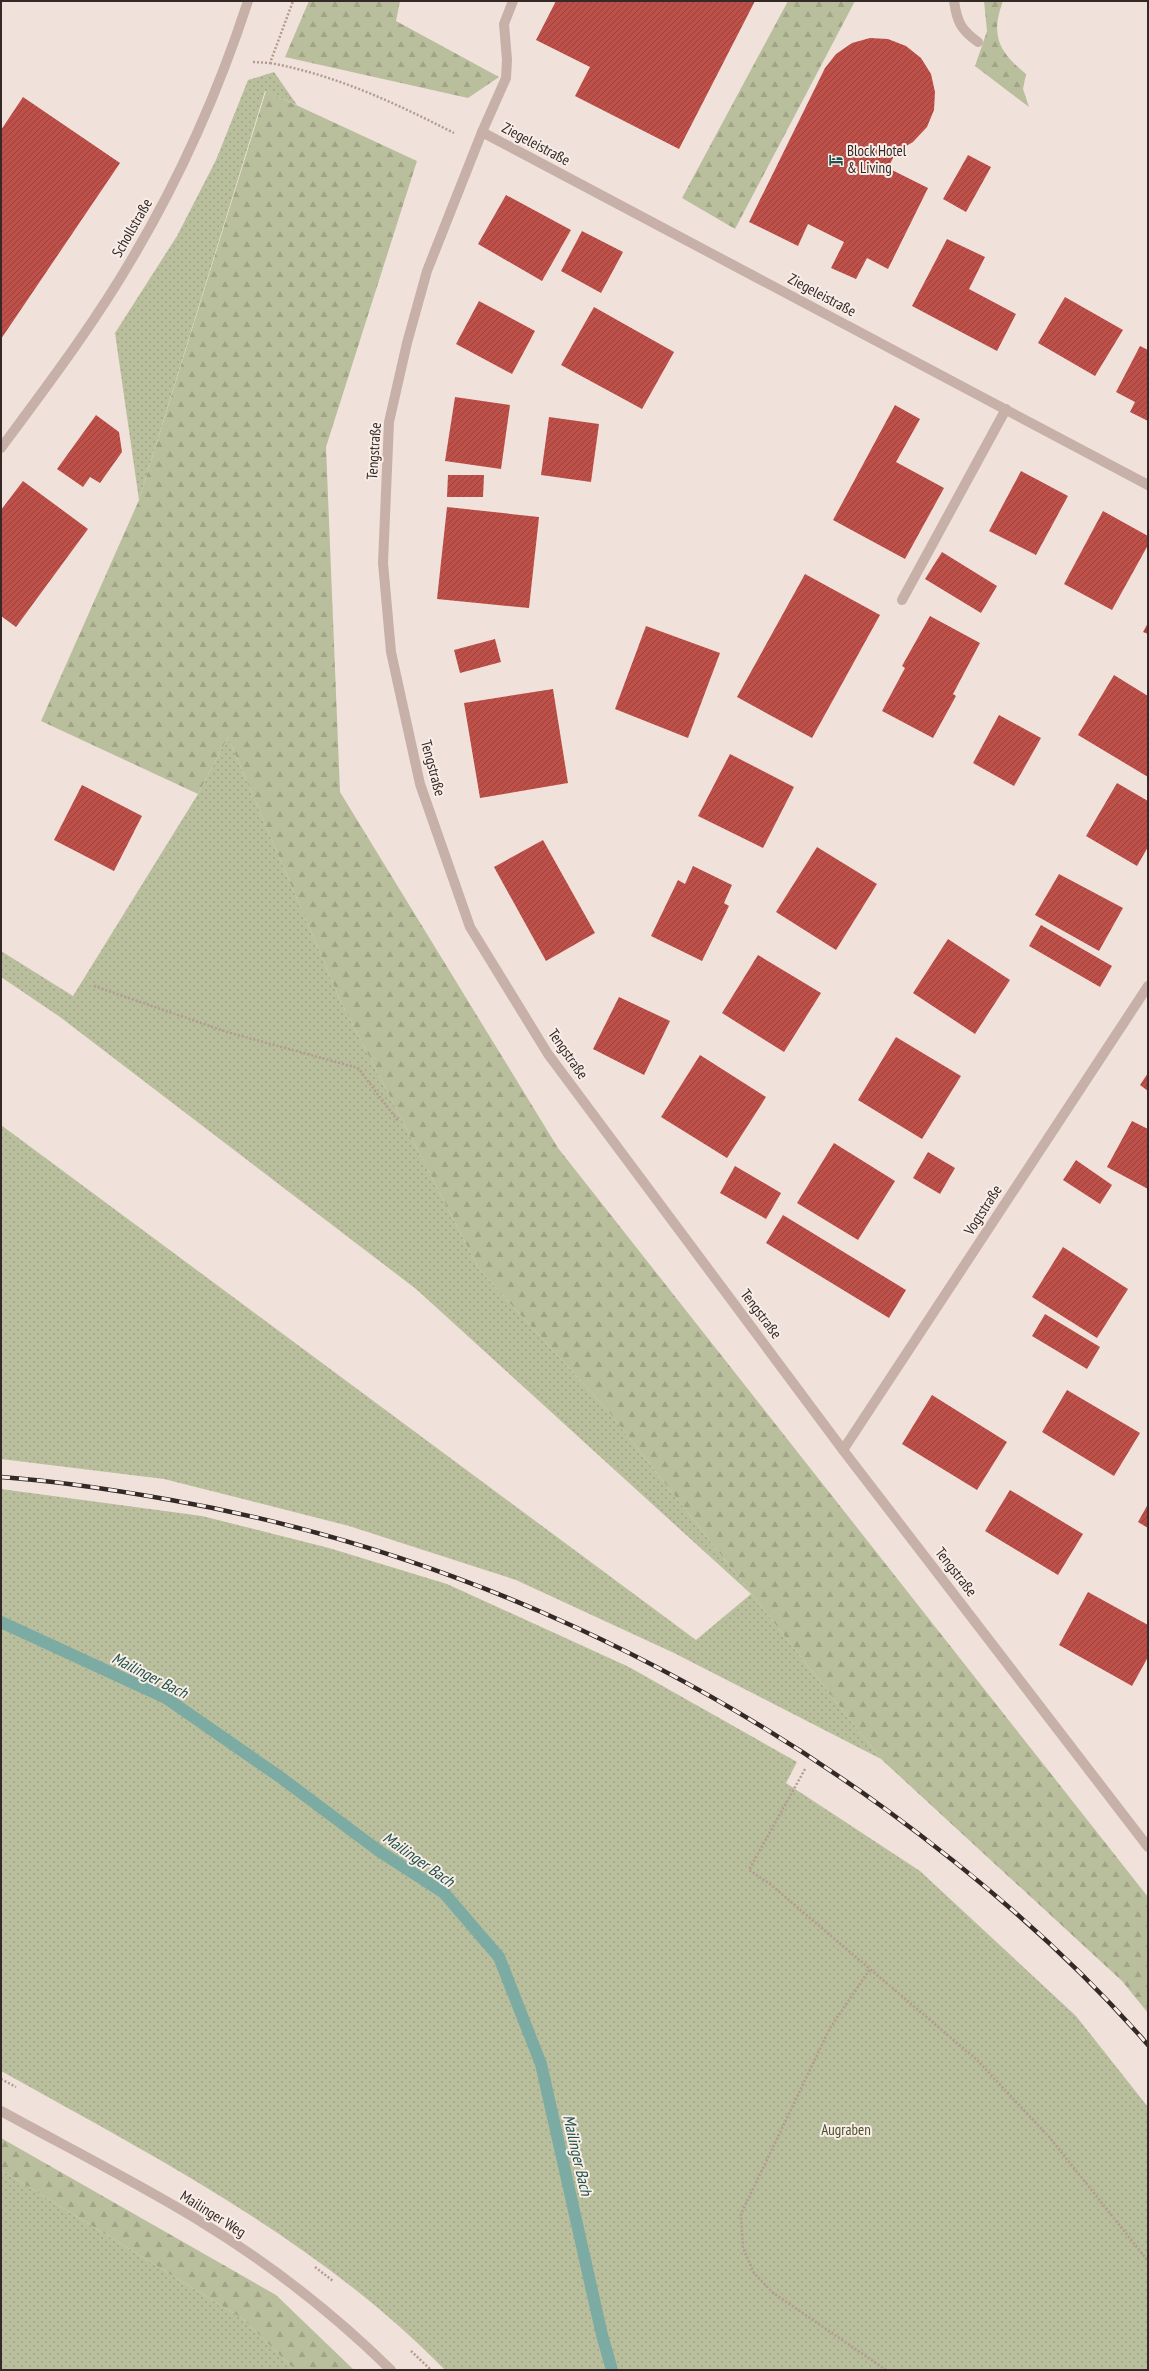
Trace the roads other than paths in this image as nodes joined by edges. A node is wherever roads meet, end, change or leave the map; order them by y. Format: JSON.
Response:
{"nodes":[{"id":1,"x":248,"y":1,"type":"edge"},
{"id":2,"x":512,"y":1,"type":"edge"},
{"id":3,"x":954,"y":1,"type":"edge"},
{"id":4,"x":978,"y":42,"type":"dead end"},
{"id":5,"x":482,"y":132,"type":"junction"},
{"id":6,"x":1006,"y":409,"type":"junction"},
{"id":7,"x":1,"y":448,"type":"edge"},
{"id":8,"x":1148,"y":485,"type":"edge"},
{"id":9,"x":902,"y":600,"type":"dead end"},
{"id":10,"x":1148,"y":986,"type":"edge"},
{"id":11,"x":843,"y":1450,"type":"junction"},
{"id":12,"x":1148,"y":1847,"type":"edge"},
{"id":13,"x":1,"y":2111,"type":"edge"},
{"id":14,"x":391,"y":2370,"type":"edge"}],
"edges":[{"from":1,"to":7,"type":"street","name":"Schollstraße"},
{"from":2,"to":5,"type":"street","name":"Tengstraße"},
{"from":3,"to":4,"type":"street"},
{"from":5,"to":6,"type":"street","name":"Ziegeleistraße"},
{"from":5,"to":11,"type":"street","name":"Tengstraße"},
{"from":6,"to":8,"type":"street","name":"Ziegeleistraße"},
{"from":6,"to":9,"type":"street"},
{"from":10,"to":11,"type":"street","name":"Vogtstraße"},
{"from":11,"to":12,"type":"street","name":"Tengstraße"},
{"from":13,"to":14,"type":"street","name":"Mailinger Weg"}]}
